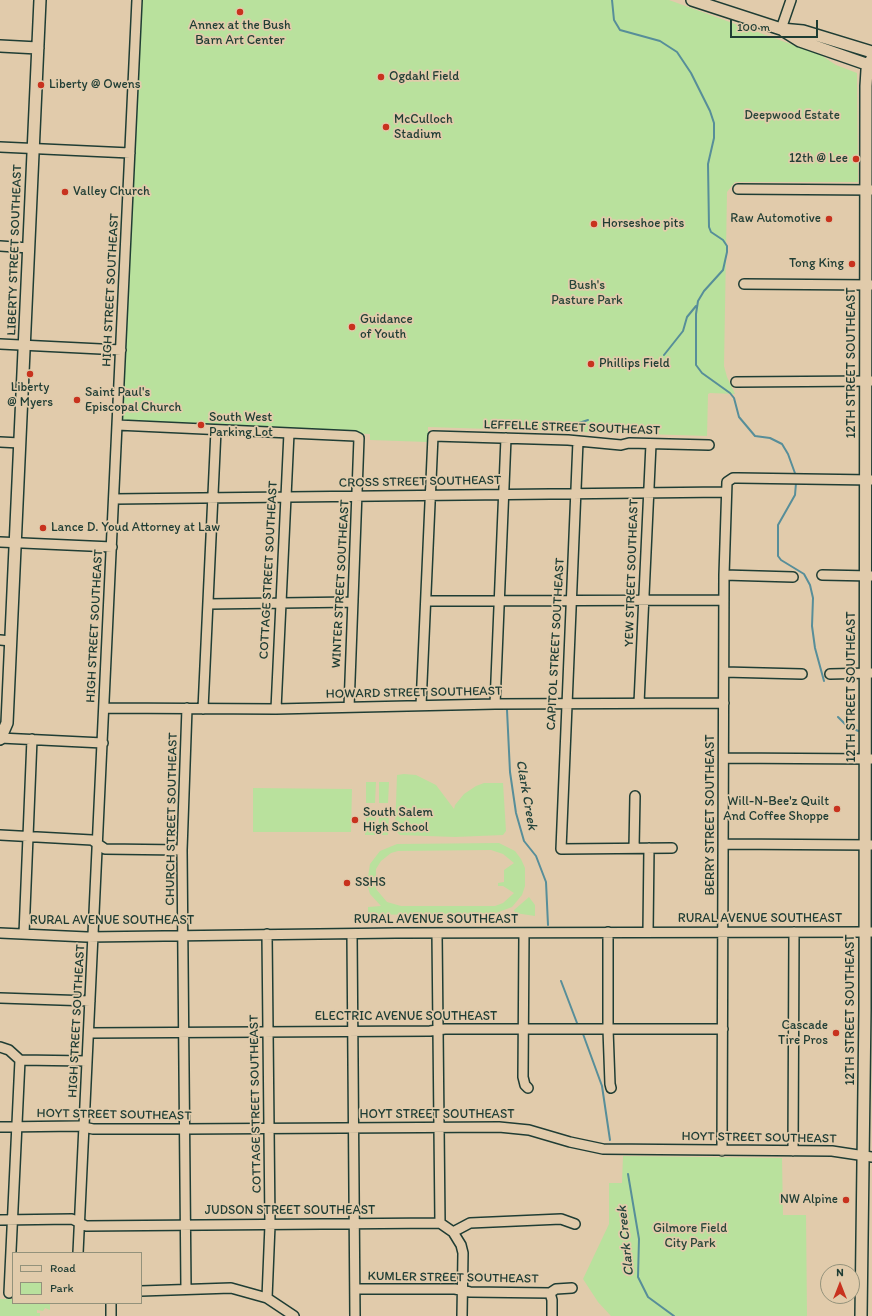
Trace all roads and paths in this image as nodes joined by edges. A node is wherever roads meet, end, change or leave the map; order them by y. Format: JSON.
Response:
{"nodes":[{"id":1,"x":40,"y":0,"type":"edge"},
{"id":2,"x":137,"y":0,"type":"edge"},
{"id":3,"x":692,"y":0,"type":"edge"},
{"id":4,"x":791,"y":0,"type":"edge"},
{"id":5,"x":781,"y":29,"type":"junction"},
{"id":6,"x":0,"y":46,"type":"edge"},
{"id":7,"x":38,"y":48,"type":"junction"},
{"id":8,"x":872,"y":52,"type":"edge"},
{"id":9,"x":871,"y":63,"type":"edge"},
{"id":10,"x":0,"y":147,"type":"edge"},
{"id":11,"x":33,"y":148,"type":"junction"},
{"id":12,"x":130,"y":152,"type":"junction"},
{"id":13,"x":738,"y":189,"type":"dead end"},
{"id":14,"x":869,"y":190,"type":"edge"},
{"id":15,"x":0,"y":246,"type":"edge"},
{"id":16,"x":29,"y":248,"type":"junction"},
{"id":17,"x":744,"y":284,"type":"dead end"},
{"id":18,"x":869,"y":285,"type":"edge"},
{"id":19,"x":0,"y":344,"type":"edge"},
{"id":20,"x":25,"y":345,"type":"junction"},
{"id":21,"x":121,"y":350,"type":"junction"},
{"id":22,"x":869,"y":381,"type":"edge"},
{"id":23,"x":736,"y":382,"type":"dead end"},
{"id":24,"x":117,"y":425,"type":"junction"},
{"id":25,"x":216,"y":430,"type":"junction"},
{"id":26,"x":289,"y":433,"type":"junction"},
{"id":27,"x":506,"y":438,"type":"junction"},
{"id":28,"x":578,"y":441,"type":"junction"},
{"id":29,"x":0,"y":442,"type":"edge"},
{"id":30,"x":20,"y":443,"type":"junction"},
{"id":31,"x":651,"y":444,"type":"junction"},
{"id":32,"x":709,"y":445,"type":"dead end"},
{"id":33,"x":869,"y":480,"type":"edge"},
{"id":34,"x":725,"y":492,"type":"junction"},
{"id":35,"x":648,"y":493,"type":"junction"},
{"id":36,"x":504,"y":494,"type":"junction"},
{"id":37,"x":576,"y":494,"type":"junction"},
{"id":38,"x":431,"y":495,"type":"junction"},
{"id":39,"x":358,"y":496,"type":"junction"},
{"id":40,"x":213,"y":497,"type":"junction"},
{"id":41,"x":286,"y":497,"type":"junction"},
{"id":42,"x":114,"y":499,"type":"junction"},
{"id":43,"x":0,"y":542,"type":"edge"},
{"id":44,"x":16,"y":542,"type":"junction"},
{"id":45,"x":112,"y":547,"type":"junction"},
{"id":46,"x":724,"y":575,"type":"junction"},
{"id":47,"x":822,"y":575,"type":"dead end"},
{"id":48,"x":869,"y":576,"type":"edge"},
{"id":49,"x":793,"y":577,"type":"dead end"},
{"id":50,"x":644,"y":599,"type":"junction"},
{"id":51,"x":499,"y":600,"type":"junction"},
{"id":52,"x":571,"y":600,"type":"junction"},
{"id":53,"x":724,"y":600,"type":"junction"},
{"id":54,"x":426,"y":601,"type":"junction"},
{"id":55,"x":353,"y":602,"type":"junction"},
{"id":56,"x":209,"y":604,"type":"junction"},
{"id":57,"x":281,"y":604,"type":"junction"},
{"id":58,"x":6,"y":641,"type":"edge"},
{"id":59,"x":724,"y":672,"type":"junction"},
{"id":60,"x":869,"y":673,"type":"edge"},
{"id":61,"x":802,"y":674,"type":"dead end"},
{"id":62,"x":830,"y":674,"type":"dead end"},
{"id":63,"x":566,"y":703,"type":"junction"},
{"id":64,"x":638,"y":703,"type":"junction"},
{"id":65,"x":724,"y":703,"type":"junction"},
{"id":66,"x":495,"y":704,"type":"junction"},
{"id":67,"x":421,"y":705,"type":"junction"},
{"id":68,"x":349,"y":707,"type":"junction"},
{"id":69,"x":105,"y":708,"type":"junction"},
{"id":70,"x":187,"y":708,"type":"junction"},
{"id":71,"x":203,"y":709,"type":"junction"},
{"id":72,"x":276,"y":709,"type":"junction"},
{"id":73,"x":0,"y":738,"type":"edge"},
{"id":74,"x":32,"y":739,"type":"junction"},
{"id":75,"x":103,"y":742,"type":"junction"},
{"id":76,"x":724,"y":758,"type":"junction"},
{"id":77,"x":869,"y":759,"type":"edge"},
{"id":78,"x":634,"y":796,"type":"dead end"},
{"id":79,"x":0,"y":835,"type":"edge"},
{"id":80,"x":28,"y":836,"type":"junction"},
{"id":81,"x":98,"y":844,"type":"junction"},
{"id":82,"x":724,"y":844,"type":"junction"},
{"id":83,"x":869,"y":845,"type":"edge"},
{"id":84,"x":634,"y":848,"type":"junction"},
{"id":85,"x":649,"y":848,"type":"junction"},
{"id":86,"x":672,"y":848,"type":"dead end"},
{"id":87,"x":182,"y":850,"type":"junction"},
{"id":88,"x":723,"y":931,"type":"junction"},
{"id":89,"x":608,"y":932,"type":"junction"},
{"id":90,"x":648,"y":932,"type":"junction"},
{"id":91,"x":794,"y":932,"type":"junction"},
{"id":92,"x":869,"y":932,"type":"edge"},
{"id":93,"x":0,"y":933,"type":"edge"},
{"id":94,"x":438,"y":933,"type":"junction"},
{"id":95,"x":524,"y":933,"type":"junction"},
{"id":96,"x":24,"y":934,"type":"junction"},
{"id":97,"x":267,"y":934,"type":"junction"},
{"id":98,"x":352,"y":934,"type":"junction"},
{"id":99,"x":183,"y":935,"type":"junction"},
{"id":100,"x":94,"y":936,"type":"junction"},
{"id":101,"x":0,"y":998,"type":"edge"},
{"id":102,"x":90,"y":1001,"type":"junction"},
{"id":103,"x":524,"y":1029,"type":"junction"},
{"id":104,"x":608,"y":1029,"type":"junction"},
{"id":105,"x":723,"y":1029,"type":"junction"},
{"id":106,"x":354,"y":1030,"type":"junction"},
{"id":107,"x":439,"y":1030,"type":"junction"},
{"id":108,"x":268,"y":1031,"type":"junction"},
{"id":109,"x":184,"y":1032,"type":"junction"},
{"id":110,"x":89,"y":1033,"type":"junction"},
{"id":111,"x":0,"y":1046,"type":"edge"},
{"id":112,"x":20,"y":1060,"type":"junction"},
{"id":113,"x":87,"y":1061,"type":"junction"},
{"id":114,"x":528,"y":1088,"type":"dead end"},
{"id":115,"x":611,"y":1088,"type":"dead end"},
{"id":116,"x":17,"y":1126,"type":"junction"},
{"id":117,"x":0,"y":1127,"type":"edge"},
{"id":118,"x":85,"y":1127,"type":"junction"},
{"id":119,"x":439,"y":1127,"type":"junction"},
{"id":120,"x":269,"y":1128,"type":"junction"},
{"id":121,"x":354,"y":1128,"type":"junction"},
{"id":122,"x":184,"y":1129,"type":"junction"},
{"id":123,"x":722,"y":1151,"type":"junction"},
{"id":124,"x":793,"y":1151,"type":"junction"},
{"id":125,"x":868,"y":1156,"type":"edge"},
{"id":126,"x":0,"y":1220,"type":"edge"},
{"id":127,"x":13,"y":1220,"type":"junction"},
{"id":128,"x":79,"y":1223,"type":"junction"},
{"id":129,"x":440,"y":1223,"type":"junction"},
{"id":130,"x":186,"y":1224,"type":"junction"},
{"id":131,"x":356,"y":1224,"type":"junction"},
{"id":132,"x":575,"y":1224,"type":"dead end"},
{"id":133,"x":270,"y":1225,"type":"junction"},
{"id":134,"x":453,"y":1232,"type":"junction"},
{"id":135,"x":78,"y":1252,"type":"edge"},
{"id":136,"x":572,"y":1288,"type":"dead end"},
{"id":137,"x":186,"y":1289,"type":"junction"},
{"id":138,"x":356,"y":1289,"type":"junction"},
{"id":139,"x":142,"y":1291,"type":"edge"},
{"id":140,"x":463,"y":1291,"type":"junction"},
{"id":141,"x":7,"y":1293,"type":"edge"},
{"id":142,"x":550,"y":1294,"type":"junction"},
{"id":143,"x":267,"y":1298,"type":"junction"},
{"id":144,"x":111,"y":1304,"type":"edge"},
{"id":145,"x":111,"y":1316,"type":"edge"},
{"id":146,"x":294,"y":1316,"type":"edge"},
{"id":147,"x":356,"y":1316,"type":"edge"},
{"id":148,"x":462,"y":1316,"type":"edge"},
{"id":149,"x":552,"y":1316,"type":"edge"},
{"id":150,"x":861,"y":1316,"type":"edge"}],
"edges":[{"from":1,"to":7,"type":"main road","name":"LIBERTY STREET SOUTHEAST"},
{"from":2,"to":12,"type":"street","name":"HIGH STREET SOUTHEAST"},
{"from":3,"to":5,"type":"main road"},
{"from":4,"to":5,"type":"street"},
{"from":5,"to":8,"type":"main road"},
{"from":5,"to":9,"type":"main road"},
{"from":6,"to":7,"type":"main road"},
{"from":7,"to":11,"type":"main road","name":"LIBERTY STREET SOUTHEAST"},
{"from":9,"to":14,"type":"main road","name":"12TH STREET SOUTHEAST"},
{"from":10,"to":11,"type":"street"},
{"from":11,"to":12,"type":"street"},
{"from":11,"to":16,"type":"main road","name":"LIBERTY STREET SOUTHEAST"},
{"from":12,"to":21,"type":"street","name":"HIGH STREET SOUTHEAST"},
{"from":13,"to":14,"type":"street"},
{"from":14,"to":18,"type":"main road","name":"12TH STREET SOUTHEAST"},
{"from":15,"to":16,"type":"street"},
{"from":16,"to":20,"type":"main road","name":"LIBERTY STREET SOUTHEAST"},
{"from":17,"to":18,"type":"street"},
{"from":18,"to":22,"type":"main road","name":"12TH STREET SOUTHEAST"},
{"from":19,"to":20,"type":"street"},
{"from":20,"to":21,"type":"street"},
{"from":20,"to":30,"type":"main road","name":"LIBERTY STREET SOUTHEAST"},
{"from":21,"to":24,"type":"street","name":"HIGH STREET SOUTHEAST"},
{"from":22,"to":23,"type":"street"},
{"from":22,"to":33,"type":"main road","name":"12TH STREET SOUTHEAST"},
{"from":24,"to":25,"type":"street"},
{"from":24,"to":42,"type":"street","name":"HIGH STREET SOUTHEAST"},
{"from":25,"to":26,"type":"street"},
{"from":25,"to":40,"type":"street"},
{"from":26,"to":39,"type":"street","name":"WINTER STREET SOUTHEAST"},
{"from":26,"to":41,"type":"street","name":"COTTAGE STREET SOUTHEAST"},
{"from":27,"to":28,"type":"street","name":"LEFFELLE STREET SOUTHEAST"},
{"from":27,"to":36,"type":"street"},
{"from":27,"to":38,"type":"street","name":"LEFFELLE STREET SOUTHEAST"},
{"from":28,"to":31,"type":"street","name":"LEFFELLE STREET SOUTHEAST"},
{"from":28,"to":37,"type":"street","name":"CAPITOL STREET SOUTHEAST"},
{"from":29,"to":30,"type":"street"},
{"from":30,"to":44,"type":"main road","name":"LIBERTY STREET SOUTHEAST"},
{"from":31,"to":32,"type":"street","name":"LEFFELLE STREET SOUTHEAST"},
{"from":31,"to":35,"type":"street","name":"YEW STREET SOUTHEAST"},
{"from":33,"to":34,"type":"street","name":"BERRY STREET SOUTHEAST"},
{"from":33,"to":48,"type":"main road","name":"12TH STREET SOUTHEAST"},
{"from":34,"to":35,"type":"street","name":"CROSS STREET SOUTHEAST"},
{"from":34,"to":46,"type":"street","name":"BERRY STREET SOUTHEAST"},
{"from":35,"to":37,"type":"street","name":"CROSS STREET SOUTHEAST"},
{"from":35,"to":50,"type":"street","name":"YEW STREET SOUTHEAST"},
{"from":36,"to":37,"type":"street","name":"CROSS STREET SOUTHEAST"},
{"from":36,"to":38,"type":"street","name":"CROSS STREET SOUTHEAST"},
{"from":36,"to":51,"type":"street"},
{"from":37,"to":52,"type":"street","name":"CAPITOL STREET SOUTHEAST"},
{"from":38,"to":39,"type":"street","name":"CROSS STREET SOUTHEAST"},
{"from":38,"to":54,"type":"street"},
{"from":39,"to":41,"type":"street","name":"CROSS STREET SOUTHEAST"},
{"from":39,"to":55,"type":"street","name":"WINTER STREET SOUTHEAST"},
{"from":40,"to":41,"type":"street","name":"CROSS STREET SOUTHEAST"},
{"from":40,"to":42,"type":"street","name":"CROSS STREET SOUTHEAST"},
{"from":40,"to":56,"type":"street"},
{"from":41,"to":57,"type":"street","name":"COTTAGE STREET SOUTHEAST"},
{"from":42,"to":45,"type":"street","name":"HIGH STREET SOUTHEAST"},
{"from":43,"to":44,"type":"street"},
{"from":44,"to":45,"type":"street"},
{"from":44,"to":58,"type":"main road","name":"LIBERTY STREET SOUTHEAST"},
{"from":45,"to":69,"type":"street","name":"HIGH STREET SOUTHEAST"},
{"from":46,"to":49,"type":"street"},
{"from":46,"to":53,"type":"street","name":"BERRY STREET SOUTHEAST"},
{"from":47,"to":48,"type":"street"},
{"from":48,"to":60,"type":"main road","name":"12TH STREET SOUTHEAST"},
{"from":50,"to":52,"type":"street"},
{"from":50,"to":53,"type":"street"},
{"from":50,"to":64,"type":"street","name":"YEW STREET SOUTHEAST"},
{"from":51,"to":52,"type":"street"},
{"from":51,"to":54,"type":"street"},
{"from":51,"to":66,"type":"street"},
{"from":52,"to":63,"type":"street","name":"CAPITOL STREET SOUTHEAST"},
{"from":53,"to":59,"type":"street","name":"BERRY STREET SOUTHEAST"},
{"from":54,"to":67,"type":"street"},
{"from":55,"to":57,"type":"street"},
{"from":55,"to":68,"type":"street","name":"WINTER STREET SOUTHEAST"},
{"from":56,"to":57,"type":"street"},
{"from":56,"to":71,"type":"street"},
{"from":57,"to":72,"type":"street","name":"COTTAGE STREET SOUTHEAST"},
{"from":58,"to":73,"type":"main road","name":"LIBERTY STREET SOUTHEAST"},
{"from":59,"to":61,"type":"street"},
{"from":59,"to":65,"type":"street","name":"BERRY STREET SOUTHEAST"},
{"from":60,"to":62,"type":"street"},
{"from":60,"to":77,"type":"main road","name":"12TH STREET SOUTHEAST"},
{"from":63,"to":64,"type":"street","name":"HOWARD STREET SOUTHEAST"},
{"from":63,"to":66,"type":"street","name":"HOWARD STREET SOUTHEAST"},
{"from":63,"to":84,"type":"street","name":"CAPITOL STREET SOUTHEAST"},
{"from":64,"to":65,"type":"street","name":"HOWARD STREET SOUTHEAST"},
{"from":65,"to":76,"type":"street","name":"BERRY STREET SOUTHEAST"},
{"from":66,"to":67,"type":"street","name":"HOWARD STREET SOUTHEAST"},
{"from":67,"to":68,"type":"street","name":"HOWARD STREET SOUTHEAST"},
{"from":68,"to":72,"type":"street","name":"HOWARD STREET SOUTHEAST"},
{"from":69,"to":70,"type":"street","name":"HOWARD STREET SOUTHEAST"},
{"from":69,"to":75,"type":"street","name":"HIGH STREET SOUTHEAST"},
{"from":70,"to":71,"type":"street","name":"HOWARD STREET SOUTHEAST"},
{"from":70,"to":87,"type":"street","name":"CHURCH STREET SOUTHEAST"},
{"from":71,"to":72,"type":"street","name":"HOWARD STREET SOUTHEAST"},
{"from":73,"to":74,"type":"street"},
{"from":74,"to":75,"type":"street"},
{"from":74,"to":80,"type":"street"},
{"from":75,"to":81,"type":"street","name":"HIGH STREET SOUTHEAST"},
{"from":76,"to":77,"type":"street"},
{"from":76,"to":82,"type":"street","name":"BERRY STREET SOUTHEAST"},
{"from":77,"to":83,"type":"main road","name":"12TH STREET SOUTHEAST"},
{"from":78,"to":84,"type":"street"},
{"from":79,"to":80,"type":"street"},
{"from":80,"to":81,"type":"street"},
{"from":80,"to":96,"type":"street"},
{"from":81,"to":87,"type":"street"},
{"from":81,"to":100,"type":"street","name":"HIGH STREET SOUTHEAST"},
{"from":82,"to":83,"type":"street"},
{"from":82,"to":88,"type":"street","name":"BERRY STREET SOUTHEAST"},
{"from":83,"to":92,"type":"main road","name":"12TH STREET SOUTHEAST"},
{"from":84,"to":85,"type":"street"},
{"from":85,"to":86,"type":"street"},
{"from":85,"to":90,"type":"street"},
{"from":87,"to":99,"type":"street","name":"CHURCH STREET SOUTHEAST"},
{"from":88,"to":90,"type":"street","name":"RURAL AVENUE SOUTHEAST"},
{"from":88,"to":91,"type":"street","name":"RURAL AVENUE SOUTHEAST"},
{"from":88,"to":105,"type":"street","name":"BERRY STREET SOUTHEAST"},
{"from":89,"to":90,"type":"street","name":"RURAL AVENUE SOUTHEAST"},
{"from":89,"to":95,"type":"street","name":"RURAL AVENUE SOUTHEAST"},
{"from":89,"to":104,"type":"street"},
{"from":91,"to":92,"type":"street","name":"RURAL AVENUE SOUTHEAST"},
{"from":91,"to":124,"type":"street"},
{"from":92,"to":125,"type":"main road","name":"12TH STREET SOUTHEAST"},
{"from":93,"to":96,"type":"street","name":"RURAL AVENUE SOUTHEAST"},
{"from":94,"to":95,"type":"street","name":"RURAL AVENUE SOUTHEAST"},
{"from":94,"to":98,"type":"street","name":"RURAL AVENUE SOUTHEAST"},
{"from":94,"to":107,"type":"street"},
{"from":95,"to":103,"type":"street"},
{"from":96,"to":100,"type":"street","name":"RURAL AVENUE SOUTHEAST"},
{"from":97,"to":98,"type":"street","name":"RURAL AVENUE SOUTHEAST"},
{"from":97,"to":99,"type":"street","name":"RURAL AVENUE SOUTHEAST"},
{"from":97,"to":108,"type":"street","name":"COTTAGE STREET SOUTHEAST"},
{"from":98,"to":106,"type":"street"},
{"from":99,"to":100,"type":"street","name":"RURAL AVENUE SOUTHEAST"},
{"from":99,"to":109,"type":"street","name":"CHURCH STREET SOUTHEAST"},
{"from":100,"to":102,"type":"street","name":"HIGH STREET SOUTHEAST"},
{"from":101,"to":102,"type":"street"},
{"from":102,"to":110,"type":"street","name":"HIGH STREET SOUTHEAST"},
{"from":103,"to":104,"type":"street","name":"ELECTRIC AVENUE SOUTHEAST"},
{"from":103,"to":107,"type":"street","name":"ELECTRIC AVENUE SOUTHEAST"},
{"from":103,"to":114,"type":"street"},
{"from":104,"to":105,"type":"street","name":"ELECTRIC AVENUE SOUTHEAST"},
{"from":104,"to":115,"type":"street"},
{"from":105,"to":123,"type":"street","name":"BERRY STREET SOUTHEAST"},
{"from":106,"to":107,"type":"street","name":"ELECTRIC AVENUE SOUTHEAST"},
{"from":106,"to":108,"type":"street","name":"ELECTRIC AVENUE SOUTHEAST"},
{"from":106,"to":121,"type":"street"},
{"from":107,"to":119,"type":"street"},
{"from":108,"to":109,"type":"street","name":"ELECTRIC AVENUE SOUTHEAST"},
{"from":108,"to":120,"type":"street","name":"COTTAGE STREET SOUTHEAST"},
{"from":109,"to":110,"type":"street","name":"ELECTRIC AVENUE SOUTHEAST"},
{"from":109,"to":122,"type":"street","name":"CHURCH STREET SOUTHEAST"},
{"from":110,"to":113,"type":"street","name":"HIGH STREET SOUTHEAST"},
{"from":111,"to":112,"type":"street"},
{"from":112,"to":113,"type":"street"},
{"from":112,"to":116,"type":"street"},
{"from":113,"to":118,"type":"street","name":"HIGH STREET SOUTHEAST"},
{"from":116,"to":117,"type":"street","name":"HOYT STREET SOUTHEAST"},
{"from":116,"to":118,"type":"street","name":"HOYT STREET SOUTHEAST"},
{"from":116,"to":127,"type":"street"},
{"from":118,"to":122,"type":"street","name":"HOYT STREET SOUTHEAST"},
{"from":118,"to":128,"type":"street","name":"HIGH STREET SOUTHEAST"},
{"from":119,"to":121,"type":"street","name":"HOYT STREET SOUTHEAST"},
{"from":119,"to":123,"type":"street","name":"HOYT STREET SOUTHEAST"},
{"from":119,"to":129,"type":"street"},
{"from":120,"to":121,"type":"street","name":"HOYT STREET SOUTHEAST"},
{"from":120,"to":122,"type":"street","name":"HOYT STREET SOUTHEAST"},
{"from":120,"to":133,"type":"street","name":"COTTAGE STREET SOUTHEAST"},
{"from":121,"to":131,"type":"street"},
{"from":122,"to":130,"type":"street","name":"CHURCH STREET SOUTHEAST"},
{"from":123,"to":124,"type":"street","name":"HOYT STREET SOUTHEAST"},
{"from":124,"to":125,"type":"street","name":"HOYT STREET SOUTHEAST"},
{"from":125,"to":150,"type":"main road","name":"12TH STREET SOUTHEAST"},
{"from":126,"to":127,"type":"street","name":"JUDSON STREET SOUTHEAST"},
{"from":127,"to":128,"type":"street","name":"JUDSON STREET SOUTHEAST"},
{"from":127,"to":141,"type":"street"},
{"from":128,"to":130,"type":"street","name":"JUDSON STREET SOUTHEAST"},
{"from":128,"to":135,"type":"street","name":"HIGH STREET SOUTHEAST"},
{"from":129,"to":131,"type":"street","name":"JUDSON STREET SOUTHEAST"},
{"from":129,"to":134,"type":"street"},
{"from":130,"to":133,"type":"street","name":"JUDSON STREET SOUTHEAST"},
{"from":130,"to":137,"type":"street","name":"CHURCH STREET SOUTHEAST"},
{"from":131,"to":133,"type":"street","name":"JUDSON STREET SOUTHEAST"},
{"from":131,"to":138,"type":"street"},
{"from":132,"to":134,"type":"street"},
{"from":133,"to":143,"type":"street","name":"COTTAGE STREET SOUTHEAST"},
{"from":134,"to":140,"type":"street"},
{"from":136,"to":142,"type":"street","name":"KUMLER STREET SOUTHEAST"},
{"from":137,"to":139,"type":"street"},
{"from":137,"to":143,"type":"street"},
{"from":138,"to":140,"type":"street","name":"KUMLER STREET SOUTHEAST"},
{"from":138,"to":147,"type":"street"},
{"from":140,"to":142,"type":"street","name":"KUMLER STREET SOUTHEAST"},
{"from":140,"to":148,"type":"street"},
{"from":142,"to":149,"type":"street"},
{"from":143,"to":146,"type":"street"},
{"from":144,"to":145,"type":"street"}]}
